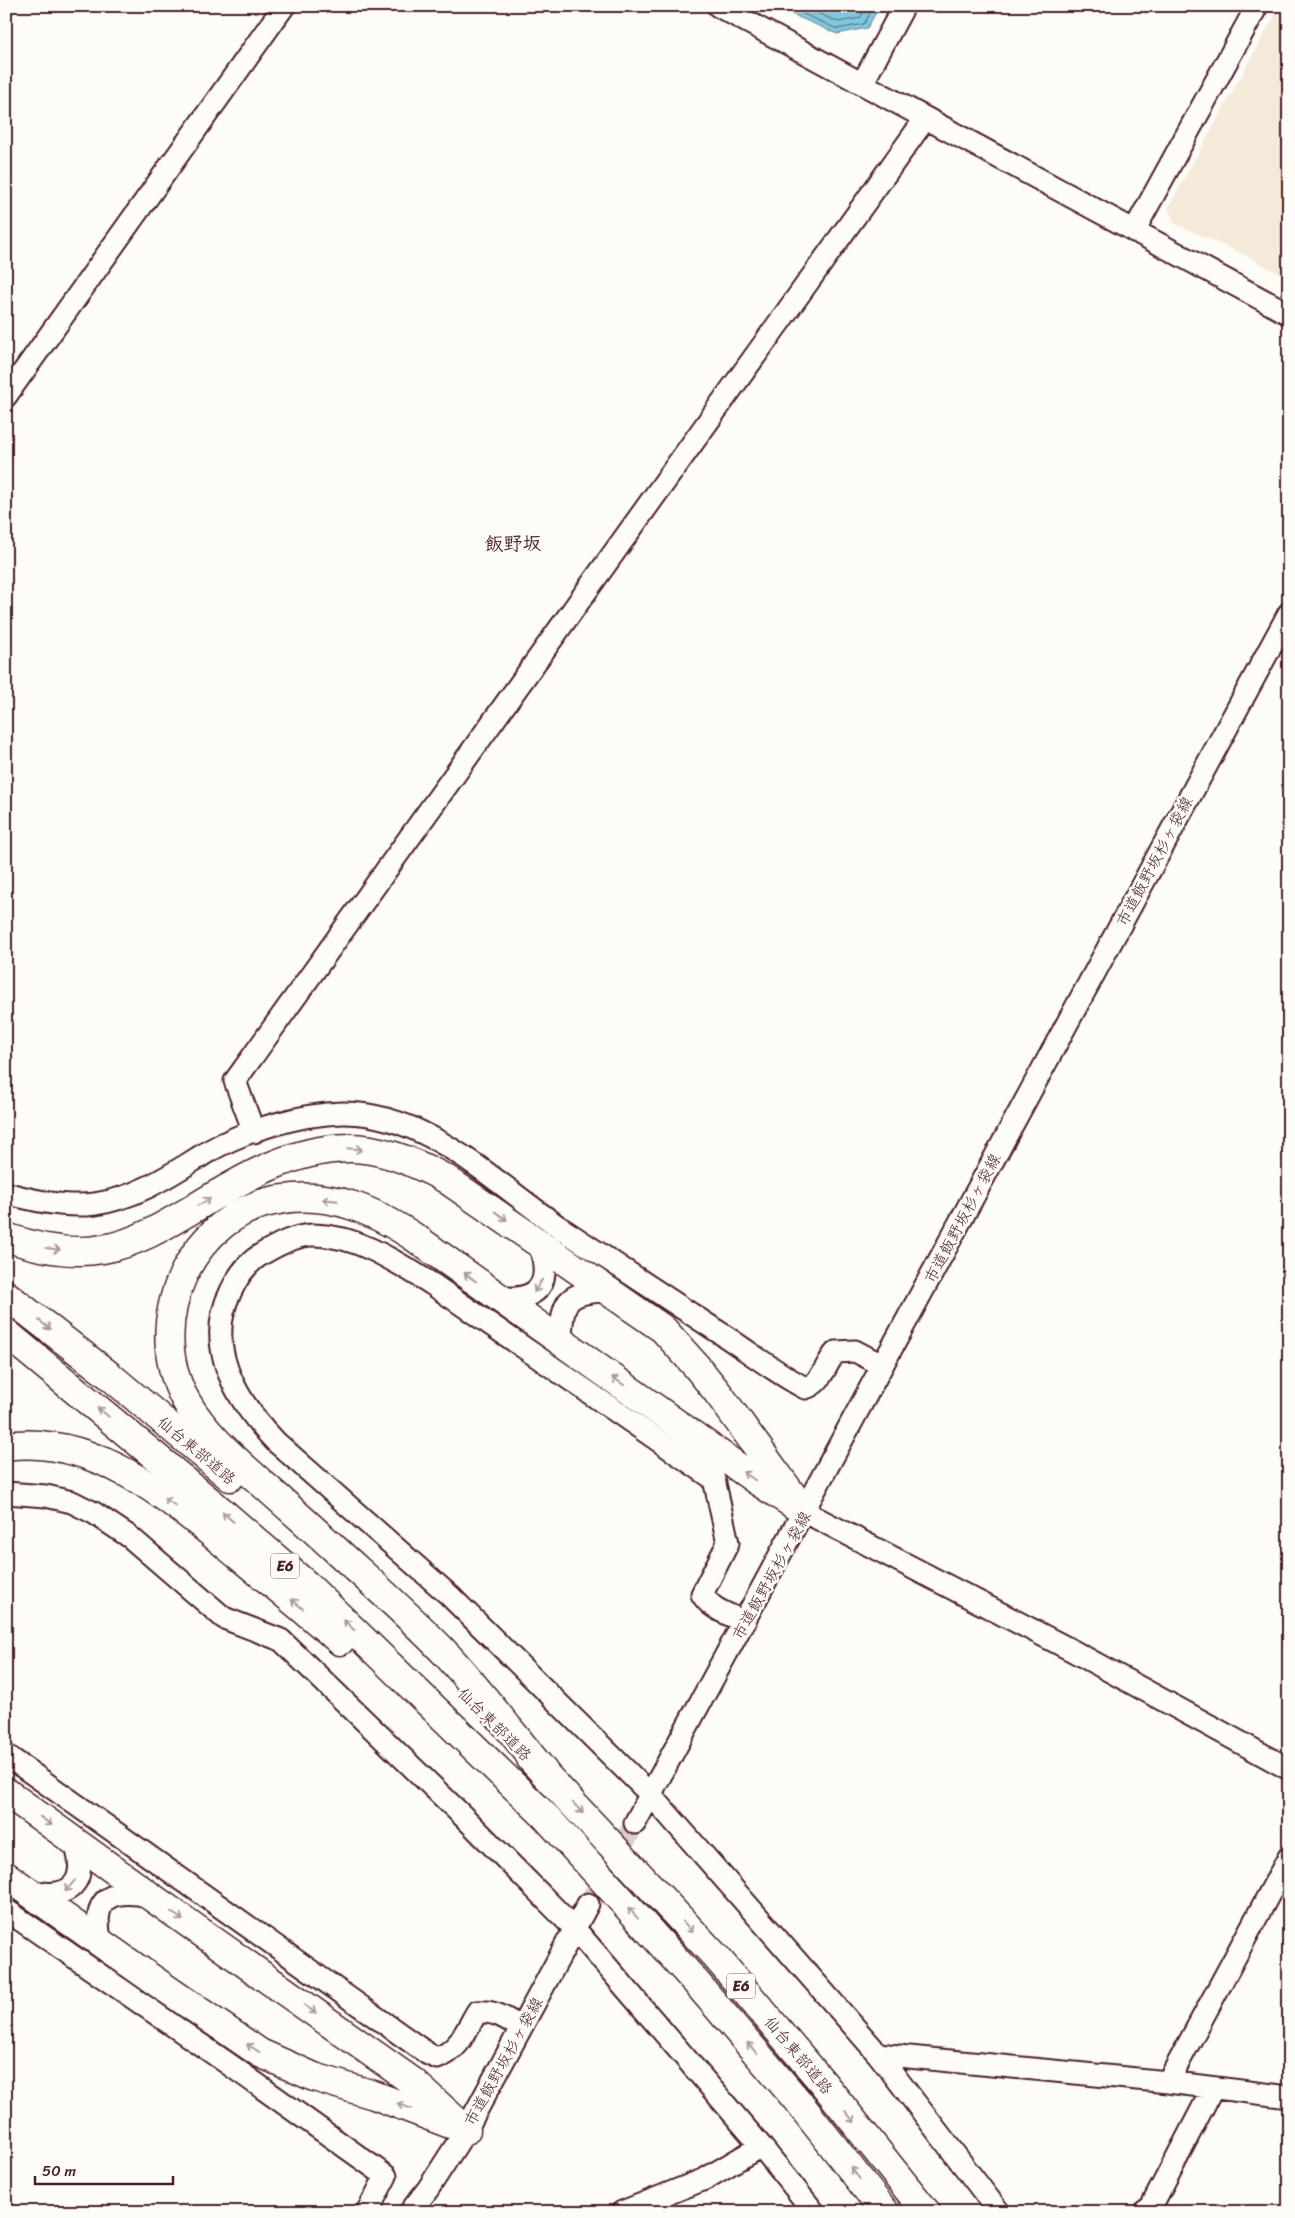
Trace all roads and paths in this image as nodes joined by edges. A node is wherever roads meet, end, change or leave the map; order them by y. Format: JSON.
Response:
{"nodes":[{"id":1,"x":284,"y":6,"type":"edge"},
{"id":2,"x":718,"y":6,"type":"edge"},
{"id":3,"x":904,"y":6,"type":"edge"},
{"id":4,"x":1257,"y":6,"type":"edge"},
{"id":5,"x":862,"y":84,"type":"junction"},
{"id":6,"x":925,"y":119,"type":"junction"},
{"id":7,"x":1134,"y":231,"type":"junction"},
{"id":8,"x":1289,"y":314,"type":"edge"},
{"id":9,"x":6,"y":396,"type":"edge"},
{"id":10,"x":1289,"y":613,"type":"edge"},
{"id":11,"x":254,"y":1132,"type":"junction"},
{"id":12,"x":6,"y":1193,"type":"edge"},
{"id":13,"x":6,"y":1237,"type":"edge"},
{"id":14,"x":539,"y":1244,"type":"junction"},
{"id":15,"x":607,"y":1291,"type":"junction"},
{"id":16,"x":6,"y":1295,"type":"edge"},
{"id":17,"x":500,"y":1298,"type":"junction"},
{"id":18,"x":6,"y":1333,"type":"edge"},
{"id":19,"x":561,"y":1341,"type":"junction"},
{"id":20,"x":882,"y":1365,"type":"junction"},
{"id":21,"x":6,"y":1446,"type":"edge"},
{"id":22,"x":6,"y":1493,"type":"edge"},
{"id":23,"x":805,"y":1512,"type":"junction"},
{"id":24,"x":745,"y":1622,"type":"junction"},
{"id":25,"x":6,"y":1755,"type":"edge"},
{"id":26,"x":1289,"y":1769,"type":"edge"},
{"id":27,"x":544,"y":1772,"type":"junction"},
{"id":28,"x":6,"y":1792,"type":"edge"},
{"id":29,"x":650,"y":1795,"type":"junction"},
{"id":30,"x":546,"y":1818,"type":"junction"},
{"id":31,"x":635,"y":1823,"type":"tunnel mouth"},
{"id":32,"x":74,"y":1841,"type":"junction"},
{"id":33,"x":1289,"y":1856,"type":"edge"},
{"id":34,"x":16,"y":1883,"type":"edge"},
{"id":35,"x":150,"y":1896,"type":"junction"},
{"id":36,"x":588,"y":1904,"type":"tunnel mouth"},
{"id":37,"x":6,"y":1910,"type":"edge"},
{"id":38,"x":575,"y":1929,"type":"junction"},
{"id":39,"x":101,"y":1943,"type":"junction"},
{"id":40,"x":522,"y":2028,"type":"junction"},
{"id":41,"x":878,"y":2054,"type":"junction"},
{"id":42,"x":1168,"y":2082,"type":"junction"},
{"id":43,"x":1213,"y":2088,"type":"junction"},
{"id":44,"x":1289,"y":2097,"type":"edge"},
{"id":45,"x":466,"y":2130,"type":"junction"},
{"id":46,"x":761,"y":2146,"type":"junction"},
{"id":47,"x":367,"y":2212,"type":"edge"},
{"id":48,"x":410,"y":2212,"type":"edge"},
{"id":49,"x":622,"y":2212,"type":"edge"},
{"id":50,"x":814,"y":2212,"type":"edge"},
{"id":51,"x":885,"y":2212,"type":"edge"},
{"id":52,"x":926,"y":2212,"type":"edge"},
{"id":53,"x":1000,"y":2212,"type":"edge"},
{"id":54,"x":1144,"y":2212,"type":"edge"}],
"edges":[{"from":1,"to":9,"type":"street"},
{"from":2,"to":5,"type":"street"},
{"from":3,"to":5,"type":"street"},
{"from":4,"to":7,"type":"street"},
{"from":5,"to":6,"type":"street"},
{"from":6,"to":7,"type":"street"},
{"from":6,"to":11,"type":"street"},
{"from":7,"to":8,"type":"street"},
{"from":10,"to":20,"type":"street","name":"市道飯野坂杉ヶ袋線"},
{"from":11,"to":12,"type":"street"},
{"from":11,"to":20,"type":"street"},
{"from":13,"to":14,"type":"highway","one_way":true},
{"from":14,"to":15,"type":"highway"},
{"from":14,"to":17,"type":"street","one_way":true},
{"from":15,"to":19,"type":"street"},
{"from":15,"to":23,"type":"highway"},
{"from":16,"to":27,"type":"highway","name":"仙台東部道路","number":"E6","one_way":true},
{"from":17,"to":19,"type":"highway"},
{"from":17,"to":27,"type":"highway","one_way":true},
{"from":30,"to":18,"type":"highway","name":"仙台東部道路","number":"E6","one_way":true},
{"from":23,"to":19,"type":"highway","one_way":true},
{"from":20,"to":23,"type":"street","name":"市道飯野坂杉ヶ袋線"},
{"from":30,"to":21,"type":"highway","one_way":true},
{"from":22,"to":38,"type":"street"},
{"from":23,"to":24,"type":"street","name":"市道飯野坂杉ヶ袋線"},
{"from":23,"to":26,"type":"street"},
{"from":24,"to":29,"type":"street","name":"市道飯野坂杉ヶ袋線"},
{"from":24,"to":29,"type":"street"},
{"from":25,"to":40,"type":"street"},
{"from":27,"to":52,"type":"highway","name":"仙台東部道路","number":"E6","one_way":true},
{"from":28,"to":32,"type":"highway","one_way":true},
{"from":29,"to":31,"type":"street","name":"市道飯野坂杉ヶ袋線"},
{"from":29,"to":41,"type":"street"},
{"from":51,"to":30,"type":"highway","name":"仙台東部道路","number":"E6","one_way":true},
{"from":32,"to":34,"type":"street","one_way":true},
{"from":32,"to":35,"type":"highway"},
{"from":33,"to":42,"type":"street"},
{"from":34,"to":39,"type":"highway"},
{"from":35,"to":39,"type":"street"},
{"from":35,"to":45,"type":"highway","one_way":true},
{"from":36,"to":38,"type":"street","name":"市道飯野坂杉ヶ袋線"},
{"from":37,"to":47,"type":"street"},
{"from":38,"to":40,"type":"street","name":"市道飯野坂杉ヶ袋線"},
{"from":38,"to":46,"type":"street"},
{"from":45,"to":39,"type":"highway","one_way":true},
{"from":40,"to":45,"type":"street","name":"市道飯野坂杉ヶ袋線"},
{"from":41,"to":42,"type":"street"},
{"from":41,"to":53,"type":"street"},
{"from":42,"to":43,"type":"street"},
{"from":43,"to":44,"type":"street"},
{"from":43,"to":54,"type":"street"},
{"from":45,"to":48,"type":"street","name":"市道飯野坂杉ヶ袋線"},
{"from":46,"to":49,"type":"street"},
{"from":46,"to":50,"type":"street"}]}
